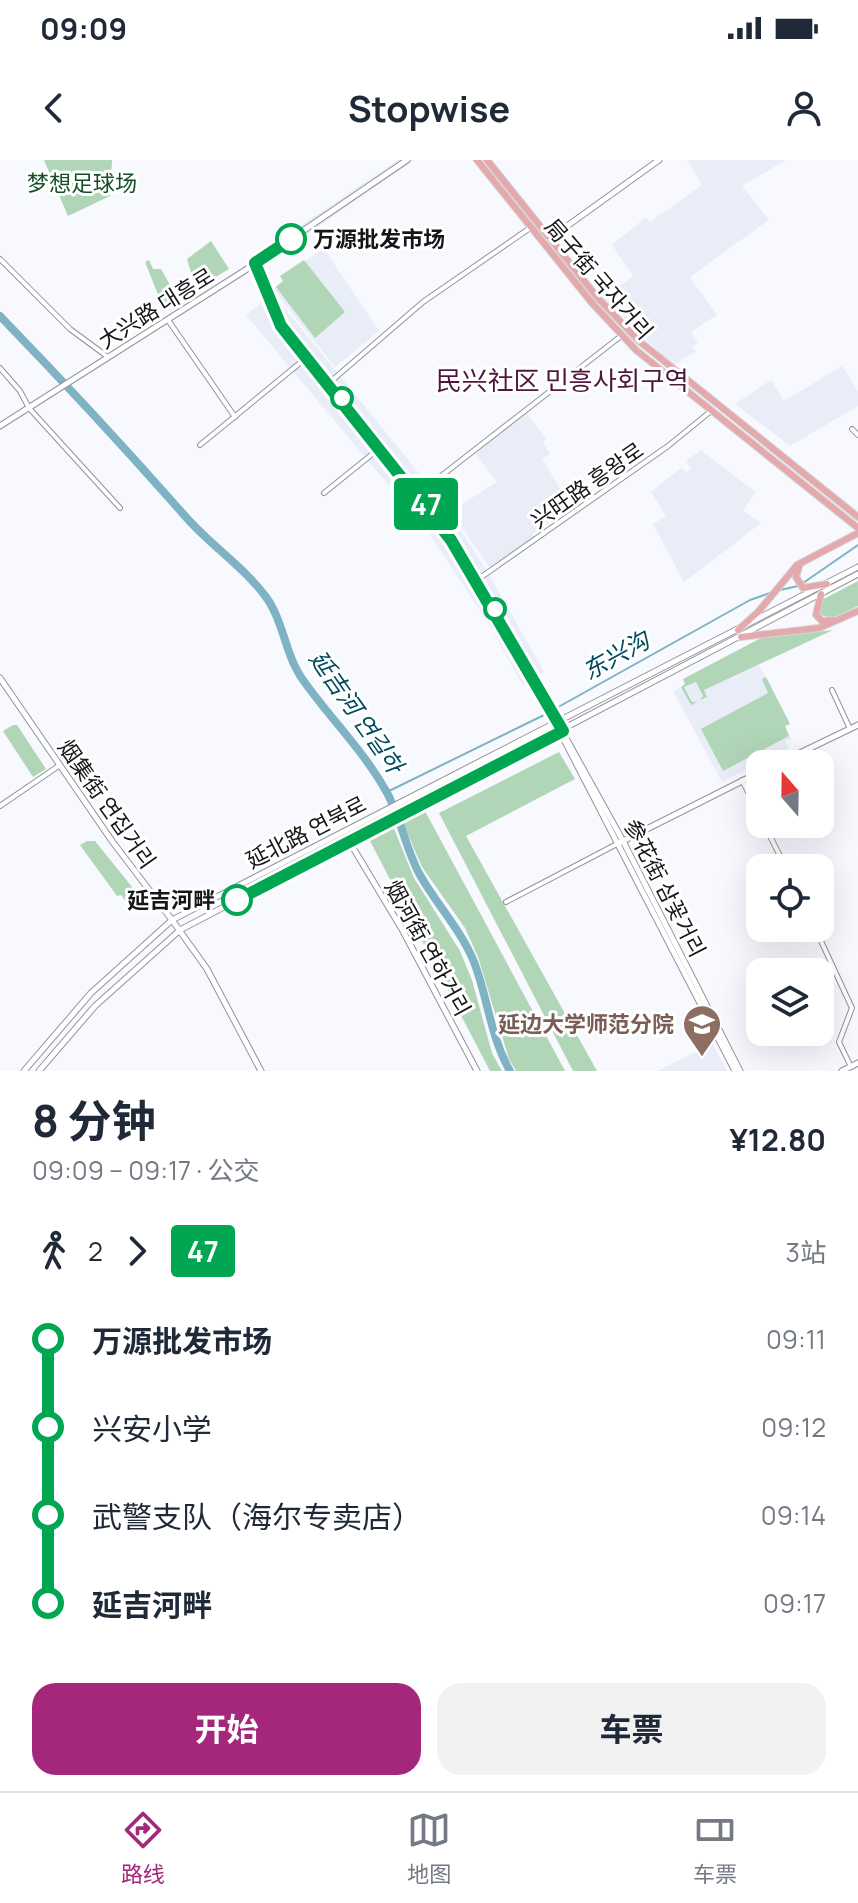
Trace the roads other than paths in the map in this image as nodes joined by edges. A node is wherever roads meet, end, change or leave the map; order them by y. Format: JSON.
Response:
{"nodes":[{"id":1,"x":407,"y":160,"type":"edge"},
{"id":2,"x":477,"y":160,"type":"edge"},
{"id":3,"x":487,"y":160,"type":"edge"},
{"id":4,"x":659,"y":160,"type":"edge"},
{"id":5,"x":530,"y":228,"type":"junction"},
{"id":6,"x":549,"y":239,"type":"junction"},
{"id":7,"x":542,"y":244,"type":"junction"},
{"id":8,"x":0,"y":259,"type":"edge"},
{"id":9,"x":255,"y":263,"type":"junction"},
{"id":10,"x":168,"y":319,"type":"junction"},
{"id":11,"x":622,"y":336,"type":"junction"},
{"id":12,"x":108,"y":357,"type":"junction"},
{"id":13,"x":307,"y":358,"type":"junction"},
{"id":14,"x":0,"y":368,"type":"edge"},
{"id":15,"x":329,"y":383,"type":"junction"},
{"id":16,"x":31,"y":407,"type":"junction"},
{"id":17,"x":711,"y":411,"type":"junction"},
{"id":18,"x":235,"y":417,"type":"junction"},
{"id":19,"x":0,"y":426,"type":"edge"},
{"id":20,"x":852,"y":429,"type":"dead end"},
{"id":21,"x":858,"y":435,"type":"edge"},
{"id":22,"x":200,"y":445,"type":"dead end"},
{"id":23,"x":381,"y":447,"type":"junction"},
{"id":24,"x":324,"y":493,"type":"dead end"},
{"id":25,"x":418,"y":494,"type":"junction"},
{"id":26,"x":120,"y":508,"type":"dead end"},
{"id":27,"x":858,"y":517,"type":"edge"},
{"id":28,"x":858,"y":532,"type":"edge"},
{"id":29,"x":858,"y":569,"type":"edge"},
{"id":30,"x":477,"y":580,"type":"junction"},
{"id":31,"x":827,"y":584,"type":"junction"},
{"id":32,"x":821,"y":594,"type":"junction"},
{"id":33,"x":858,"y":610,"type":"edge"},
{"id":34,"x":739,"y":634,"type":"junction"},
{"id":35,"x":0,"y":678,"type":"edge"},
{"id":36,"x":832,"y":690,"type":"dead end"},
{"id":37,"x":557,"y":722,"type":"junction"},
{"id":38,"x":858,"y":725,"type":"edge"},
{"id":39,"x":850,"y":729,"type":"junction"},
{"id":40,"x":562,"y":731,"type":"junction"},
{"id":41,"x":806,"y":750,"type":"edge"},
{"id":42,"x":60,"y":765,"type":"junction"},
{"id":43,"x":746,"y":778,"type":"edge"},
{"id":44,"x":742,"y":780,"type":"junction"},
{"id":45,"x":746,"y":788,"type":"edge"},
{"id":46,"x":0,"y":806,"type":"edge"},
{"id":47,"x":349,"y":841,"type":"junction"},
{"id":48,"x":621,"y":842,"type":"junction"},
{"id":49,"x":506,"y":902,"type":"dead end"},
{"id":50,"x":172,"y":920,"type":"junction"},
{"id":51,"x":180,"y":930,"type":"junction"},
{"id":52,"x":821,"y":942,"type":"edge"},
{"id":53,"x":858,"y":1063,"type":"edge"},
{"id":54,"x":851,"y":1067,"type":"junction"},
{"id":55,"x":475,"y":1070,"type":"edge"},
{"id":56,"x":24,"y":1071,"type":"edge"},
{"id":57,"x":39,"y":1071,"type":"edge"},
{"id":58,"x":261,"y":1071,"type":"edge"},
{"id":59,"x":738,"y":1071,"type":"edge"},
{"id":60,"x":842,"y":1071,"type":"edge"}],
"edges":[{"from":1,"to":9,"type":"main road","name":"大兴路 대흥로"},
{"from":2,"to":5,"type":"main road","name":"局子街 국자거리"},
{"from":3,"to":6,"type":"main road","name":"局子街 국자거리"},
{"from":4,"to":6,"type":"main road"},
{"from":5,"to":7,"type":"main road","name":"局子街 국자거리"},
{"from":5,"to":15,"type":"street"},
{"from":6,"to":7,"type":"main road"},
{"from":6,"to":27,"type":"main road","name":"局子街 국자거리"},
{"from":7,"to":11,"type":"main road","name":"局子街 국자거리"},
{"from":8,"to":12,"type":"street"},
{"from":9,"to":10,"type":"main road","name":"大兴路 대흥로"},
{"from":9,"to":13,"type":"main road","name":"参花街 삼꽃거리"},
{"from":10,"to":12,"type":"main road","name":"大兴路 대흥로"},
{"from":10,"to":18,"type":"street"},
{"from":11,"to":17,"type":"main road","name":"局子街 국자거리"},
{"from":11,"to":25,"type":"street"},
{"from":12,"to":16,"type":"main road","name":"大兴路 대흥로"},
{"from":13,"to":15,"type":"main road","name":"参花街 삼꽃거리"},
{"from":13,"to":18,"type":"street"},
{"from":14,"to":16,"type":"street"},
{"from":15,"to":23,"type":"main road","name":"参花街 삼꽃거리"},
{"from":16,"to":19,"type":"main road","name":"大兴路 대흥로"},
{"from":16,"to":26,"type":"street"},
{"from":17,"to":28,"type":"main road","name":"局子街 국자거리"},
{"from":17,"to":30,"type":"street","name":"兴旺路 흥왕로"},
{"from":18,"to":22,"type":"street"},
{"from":20,"to":21,"type":"street"},
{"from":23,"to":24,"type":"street"},
{"from":23,"to":25,"type":"main road","name":"参花街 삼꽃거리"},
{"from":25,"to":30,"type":"main road","name":"参花街 삼꽃거리"},
{"from":28,"to":31,"type":"main road"},
{"from":28,"to":34,"type":"main road"},
{"from":29,"to":31,"type":"main road","name":"延北路 연북로"},
{"from":29,"to":32,"type":"main road","name":"延北路 연북로"},
{"from":30,"to":37,"type":"main road","name":"参花街 삼꽃거리"},
{"from":31,"to":34,"type":"main road","name":"延北路 연북로"},
{"from":32,"to":33,"type":"main road"},
{"from":32,"to":34,"type":"main road","name":"延北路 연북로"},
{"from":33,"to":34,"type":"main road"},
{"from":34,"to":37,"type":"main road","name":"延北路 연북로"},
{"from":34,"to":40,"type":"main road","name":"延北路 연북로"},
{"from":35,"to":42,"type":"main road","name":"烟集街 연집거리"},
{"from":36,"to":39,"type":"street"},
{"from":37,"to":40,"type":"main road","name":"参花街 삼꽃거리"},
{"from":37,"to":50,"type":"main road","name":"延北路 연북로"},
{"from":38,"to":39,"type":"main road"},
{"from":39,"to":41,"type":"main road"},
{"from":40,"to":47,"type":"main road","name":"延北路 연북로"},
{"from":40,"to":48,"type":"main road","name":"参花街 삼꽃거리"},
{"from":42,"to":46,"type":"street"},
{"from":42,"to":50,"type":"main road","name":"烟集街 연집거리"},
{"from":43,"to":44,"type":"main road"},
{"from":44,"to":45,"type":"street"},
{"from":44,"to":48,"type":"main road"},
{"from":47,"to":51,"type":"main road","name":"延北路 연북로"},
{"from":47,"to":55,"type":"main road","name":"烟河街 연하거리"},
{"from":48,"to":49,"type":"street"},
{"from":48,"to":59,"type":"main road","name":"参花街 삼꽃거리"},
{"from":50,"to":51,"type":"main road","name":"烟集街 연집거리"},
{"from":50,"to":56,"type":"main road","name":"延北路 연북로"},
{"from":51,"to":57,"type":"main road","name":"延北路 연북로"},
{"from":51,"to":58,"type":"main road","name":"烟集街 연집거리"},
{"from":52,"to":54,"type":"street"},
{"from":53,"to":54,"type":"main road"},
{"from":54,"to":60,"type":"main road"}]}
